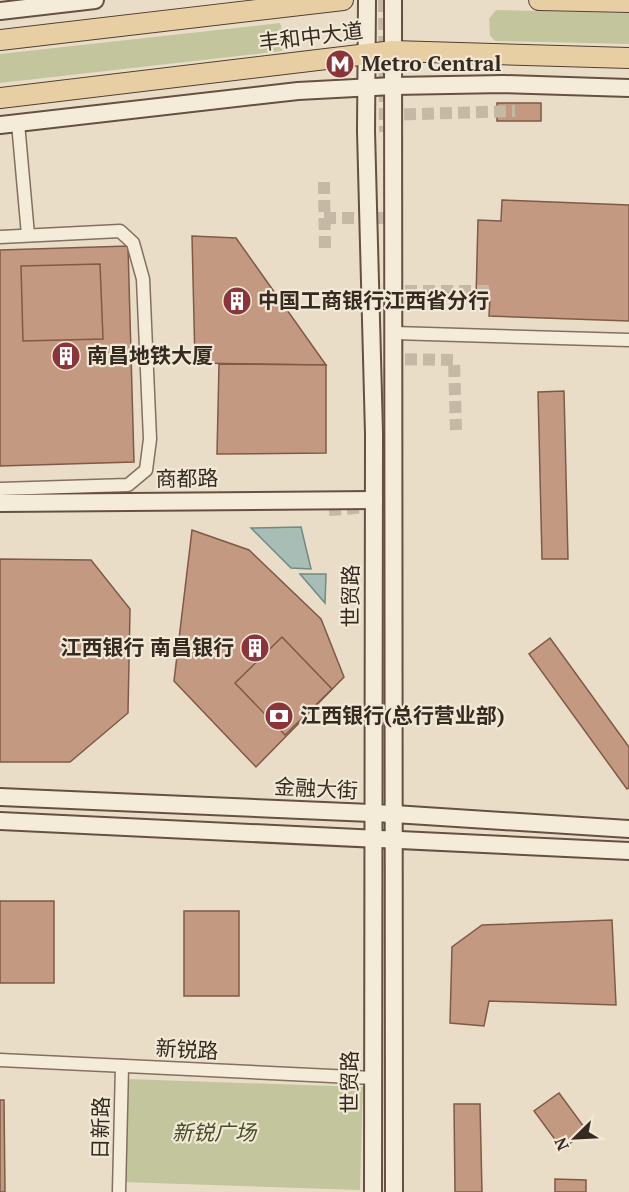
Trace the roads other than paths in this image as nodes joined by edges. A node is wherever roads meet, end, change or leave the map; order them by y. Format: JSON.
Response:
{"nodes":[{"id":1,"x":95,"y":0,"type":"edge"},
{"id":2,"x":280,"y":0,"type":"edge"},
{"id":3,"x":343,"y":0,"type":"edge"},
{"id":4,"x":367,"y":0,"type":"edge"},
{"id":5,"x":393,"y":0,"type":"edge"},
{"id":6,"x":538,"y":0,"type":"edge"},
{"id":7,"x":629,"y":2,"type":"edge"},
{"id":8,"x":262,"y":10,"type":"junction"},
{"id":9,"x":0,"y":11,"type":"edge"},
{"id":10,"x":0,"y":40,"type":"edge"},
{"id":11,"x":393,"y":51,"type":"junction"},
{"id":12,"x":366,"y":55,"type":"junction"},
{"id":13,"x":629,"y":58,"type":"edge"},
{"id":14,"x":393,"y":86,"type":"junction"},
{"id":15,"x":629,"y":88,"type":"edge"},
{"id":16,"x":366,"y":89,"type":"junction"},
{"id":17,"x":0,"y":98,"type":"edge"},
{"id":18,"x":18,"y":123,"type":"junction"},
{"id":19,"x":0,"y":125,"type":"edge"},
{"id":20,"x":28,"y":235,"type":"junction"},
{"id":21,"x":0,"y":237,"type":"edge"},
{"id":22,"x":394,"y":333,"type":"junction"},
{"id":23,"x":629,"y":340,"type":"edge"},
{"id":24,"x":0,"y":489,"type":"edge"},
{"id":25,"x":374,"y":500,"type":"junction"},
{"id":26,"x":0,"y":503,"type":"edge"},
{"id":27,"x":0,"y":797,"type":"edge"},
{"id":28,"x":373,"y":814,"type":"junction"},
{"id":29,"x":394,"y":814,"type":"junction"},
{"id":30,"x":0,"y":821,"type":"edge"},
{"id":31,"x":629,"y":829,"type":"edge"},
{"id":32,"x":373,"y":840,"type":"junction"},
{"id":33,"x":394,"y":841,"type":"junction"},
{"id":34,"x":629,"y":851,"type":"edge"},
{"id":35,"x":0,"y":1060,"type":"edge"},
{"id":36,"x":122,"y":1066,"type":"junction"},
{"id":37,"x":373,"y":1078,"type":"junction"},
{"id":38,"x":119,"y":1192,"type":"edge"},
{"id":39,"x":373,"y":1192,"type":"edge"},
{"id":40,"x":394,"y":1192,"type":"edge"}],
"edges":[{"from":1,"to":9,"type":"main road"},
{"from":2,"to":8,"type":"main road"},
{"from":3,"to":8,"type":"main road","name":"丰和中大道"},
{"from":4,"to":12,"type":"main road","name":"世贸路"},
{"from":5,"to":11,"type":"main road","name":"世贸路"},
{"from":6,"to":7,"type":"main road"},
{"from":8,"to":10,"type":"main road","name":"丰和中大道"},
{"from":11,"to":12,"type":"main road","name":"丰和中大道"},
{"from":11,"to":13,"type":"main road","name":"丰和中大道"},
{"from":11,"to":14,"type":"main road","name":"世贸路"},
{"from":12,"to":16,"type":"main road","name":"世贸路"},
{"from":12,"to":17,"type":"main road","name":"丰和中大道"},
{"from":14,"to":15,"type":"main road"},
{"from":14,"to":16,"type":"main road"},
{"from":14,"to":22,"type":"main road","name":"世贸路"},
{"from":16,"to":18,"type":"main road"},
{"from":16,"to":25,"type":"main road","name":"世贸路"},
{"from":18,"to":19,"type":"main road"},
{"from":18,"to":20,"type":"street"},
{"from":20,"to":21,"type":"street"},
{"from":20,"to":24,"type":"street"},
{"from":22,"to":23,"type":"street"},
{"from":22,"to":29,"type":"main road","name":"世贸路"},
{"from":25,"to":26,"type":"main road","name":"商都路"},
{"from":25,"to":28,"type":"main road","name":"世贸路"},
{"from":27,"to":28,"type":"main road","name":"金融大街"},
{"from":28,"to":29,"type":"main road","name":"金融大街"},
{"from":28,"to":32,"type":"main road","name":"世贸路"},
{"from":29,"to":31,"type":"main road","name":"金融大街"},
{"from":29,"to":33,"type":"main road","name":"世贸路"},
{"from":30,"to":32,"type":"main road"},
{"from":32,"to":33,"type":"main road"},
{"from":32,"to":37,"type":"main road","name":"世贸路"},
{"from":33,"to":34,"type":"main road"},
{"from":33,"to":40,"type":"main road","name":"世贸路"},
{"from":35,"to":36,"type":"street","name":"新锐路"},
{"from":36,"to":37,"type":"street","name":"新锐路"},
{"from":36,"to":38,"type":"street","name":"日新路"},
{"from":37,"to":39,"type":"main road","name":"世贸路"}]}
